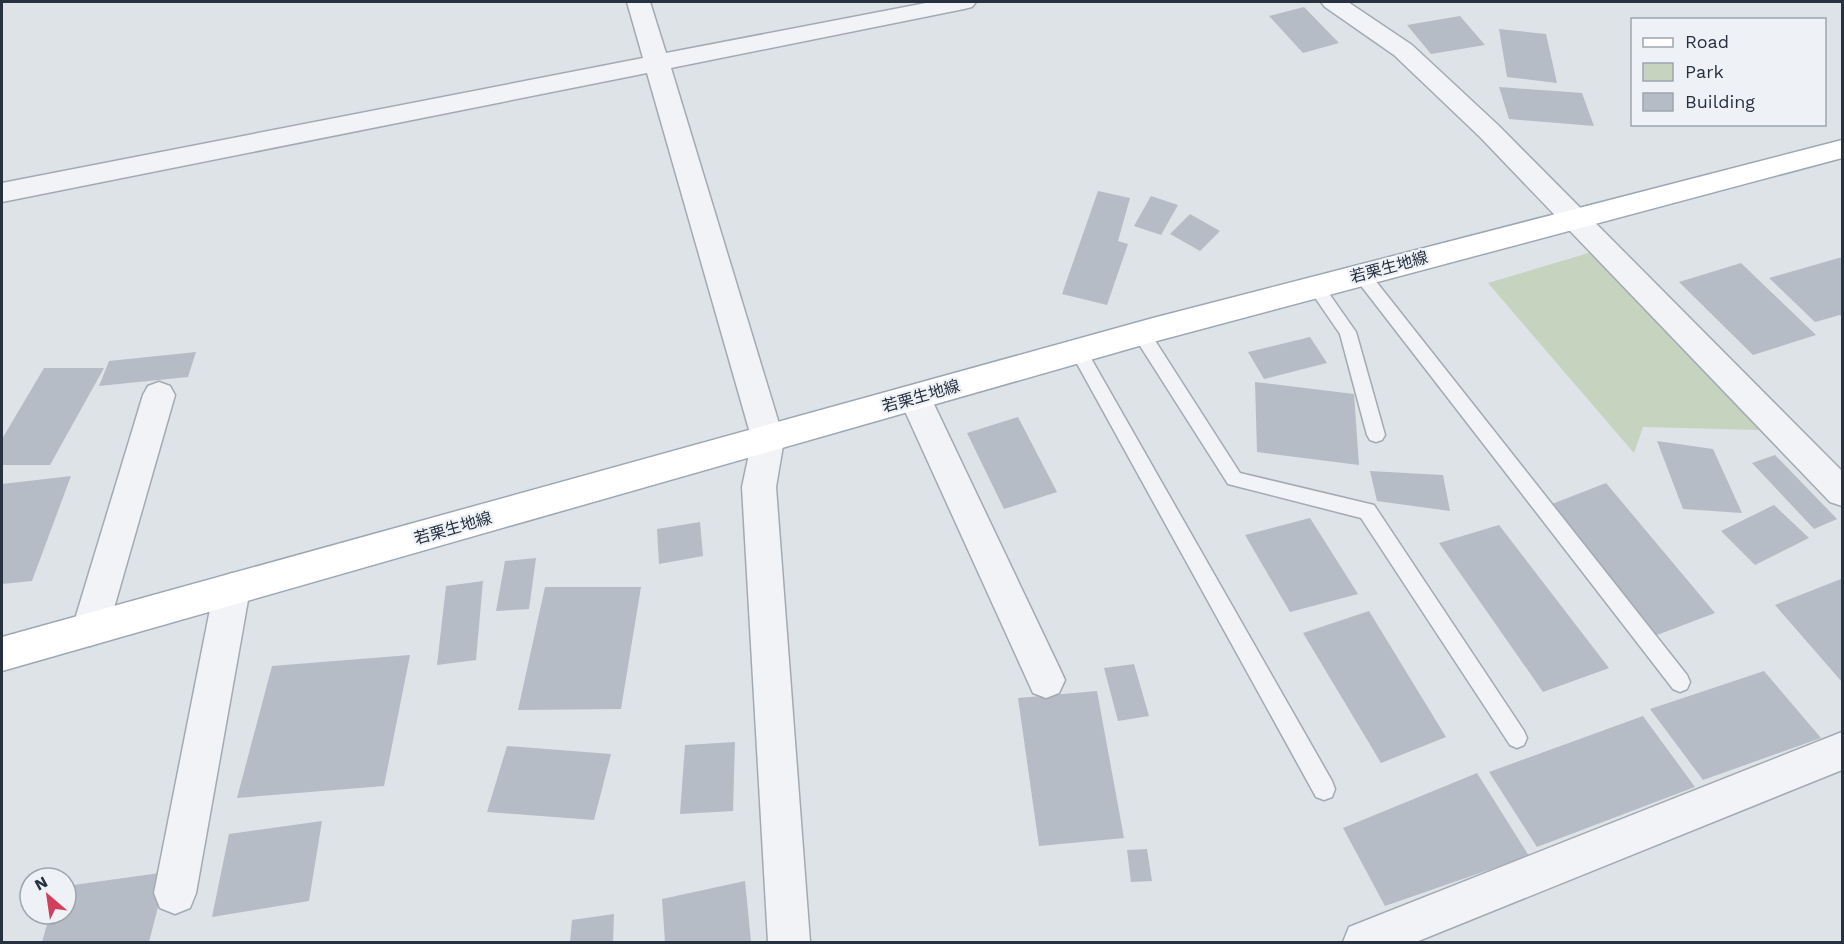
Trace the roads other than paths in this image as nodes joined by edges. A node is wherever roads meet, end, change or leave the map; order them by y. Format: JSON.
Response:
{"nodes":[{"id":1,"x":639,"y":2,"type":"edge"},
{"id":2,"x":964,"y":2,"type":"edge"},
{"id":3,"x":1333,"y":2,"type":"edge"},
{"id":4,"x":657,"y":61,"type":"junction"},
{"id":5,"x":1842,"y":149,"type":"edge"},
{"id":6,"x":2,"y":193,"type":"edge"},
{"id":7,"x":1578,"y":219,"type":"junction"},
{"id":8,"x":1361,"y":274,"type":"junction"},
{"id":9,"x":1316,"y":286,"type":"junction"},
{"id":10,"x":1141,"y":333,"type":"junction"},
{"id":11,"x":1078,"y":351,"type":"junction"},
{"id":12,"x":159,"y":395,"type":"dead end"},
{"id":13,"x":915,"y":398,"type":"junction"},
{"id":14,"x":1376,"y":435,"type":"dead end"},
{"id":15,"x":768,"y":440,"type":"junction"},
{"id":16,"x":1842,"y":492,"type":"edge"},
{"id":17,"x":232,"y":589,"type":"junction"},
{"id":18,"x":90,"y":629,"type":"junction"},
{"id":19,"x":2,"y":654,"type":"edge"},
{"id":20,"x":1046,"y":680,"type":"dead end"},
{"id":21,"x":1680,"y":682,"type":"dead end"},
{"id":22,"x":1517,"y":738,"type":"dead end"},
{"id":23,"x":1842,"y":751,"type":"edge"},
{"id":24,"x":1324,"y":789,"type":"dead end"},
{"id":25,"x":175,"y":893,"type":"dead end"},
{"id":26,"x":789,"y":942,"type":"edge"},
{"id":27,"x":1364,"y":942,"type":"edge"}],
"edges":[{"from":1,"to":4,"type":"street"},
{"from":2,"to":4,"type":"street"},
{"from":3,"to":7,"type":"street"},
{"from":4,"to":6,"type":"street"},
{"from":4,"to":15,"type":"street"},
{"from":5,"to":7,"type":"main road","name":"若栗生地線"},
{"from":7,"to":8,"type":"main road","name":"若栗生地線"},
{"from":7,"to":16,"type":"street"},
{"from":8,"to":9,"type":"main road","name":"若栗生地線"},
{"from":8,"to":21,"type":"lane"},
{"from":9,"to":10,"type":"main road","name":"若栗生地線"},
{"from":9,"to":14,"type":"lane"},
{"from":10,"to":11,"type":"main road","name":"若栗生地線"},
{"from":10,"to":22,"type":"lane"},
{"from":11,"to":13,"type":"main road","name":"若栗生地線"},
{"from":11,"to":24,"type":"lane"},
{"from":12,"to":18,"type":"street"},
{"from":13,"to":15,"type":"main road","name":"若栗生地線"},
{"from":13,"to":20,"type":"street"},
{"from":15,"to":17,"type":"main road","name":"若栗生地線"},
{"from":15,"to":26,"type":"street"},
{"from":17,"to":18,"type":"main road","name":"若栗生地線"},
{"from":17,"to":25,"type":"street"},
{"from":18,"to":19,"type":"main road","name":"若栗生地線"},
{"from":23,"to":27,"type":"street"}]}
